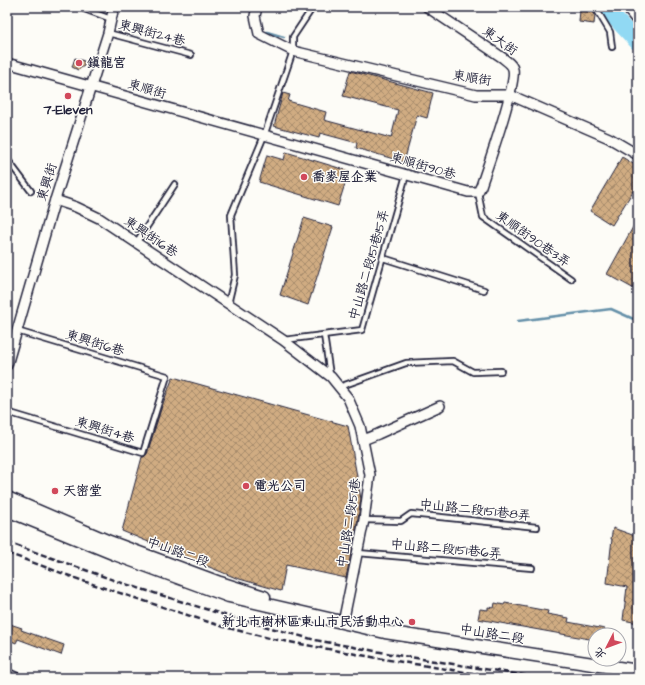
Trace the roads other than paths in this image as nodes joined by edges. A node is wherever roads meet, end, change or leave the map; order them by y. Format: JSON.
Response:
{"nodes":[{"id":1,"x":79,"y":7,"type":"edge"},
{"id":2,"x":114,"y":7,"type":"edge"},
{"id":3,"x":257,"y":7,"type":"edge"},
{"id":4,"x":313,"y":7,"type":"edge"},
{"id":5,"x":427,"y":7,"type":"edge"},
{"id":6,"x":595,"y":7,"type":"edge"},
{"id":7,"x":626,"y":7,"type":"edge"},
{"id":8,"x":111,"y":19,"type":"junction"},
{"id":9,"x":638,"y":22,"type":"edge"},
{"id":10,"x":108,"y":33,"type":"junction"},
{"id":11,"x":612,"y":47,"type":"dead end"},
{"id":12,"x":292,"y":51,"type":"junction"},
{"id":13,"x":191,"y":55,"type":"dead end"},
{"id":14,"x":7,"y":63,"type":"edge"},
{"id":15,"x":90,"y":86,"type":"junction"},
{"id":16,"x":510,"y":96,"type":"junction"},
{"id":17,"x":264,"y":136,"type":"junction"},
{"id":18,"x":638,"y":155,"type":"edge"},
{"id":19,"x":7,"y":159,"type":"edge"},
{"id":20,"x":406,"y":175,"type":"junction"},
{"id":21,"x":175,"y":184,"type":"dead end"},
{"id":22,"x":31,"y":191,"type":"dead end"},
{"id":23,"x":478,"y":192,"type":"junction"},
{"id":24,"x":55,"y":200,"type":"junction"},
{"id":25,"x":136,"y":243,"type":"junction"},
{"id":26,"x":382,"y":258,"type":"junction"},
{"id":27,"x":571,"y":279,"type":"dead end"},
{"id":28,"x":484,"y":290,"type":"dead end"},
{"id":29,"x":228,"y":304,"type":"junction"},
{"id":30,"x":17,"y":331,"type":"junction"},
{"id":31,"x":324,"y":335,"type":"junction"},
{"id":32,"x":283,"y":340,"type":"junction"},
{"id":33,"x":7,"y":365,"type":"edge"},
{"id":34,"x":501,"y":371,"type":"dead end"},
{"id":35,"x":167,"y":376,"type":"joint"},
{"id":36,"x":331,"y":377,"type":"junction"},
{"id":37,"x":339,"y":387,"type":"junction"},
{"id":38,"x":440,"y":406,"type":"dead end"},
{"id":39,"x":7,"y":412,"type":"edge"},
{"id":40,"x":363,"y":440,"type":"junction"},
{"id":41,"x":7,"y":498,"type":"edge"},
{"id":42,"x":7,"y":510,"type":"edge"},
{"id":43,"x":364,"y":520,"type":"junction"},
{"id":44,"x":537,"y":527,"type":"dead end"},
{"id":45,"x":358,"y":553,"type":"junction"},
{"id":46,"x":532,"y":568,"type":"dead end"},
{"id":47,"x":343,"y":623,"type":"junction"},
{"id":48,"x":7,"y":671,"type":"edge"},
{"id":49,"x":638,"y":671,"type":"edge"},
{"id":50,"x":22,"y":678,"type":"edge"}],
"edges":[{"from":1,"to":8,"type":"lane"},
{"from":2,"to":8,"type":"street","name":"東興街"},
{"from":3,"to":12,"type":"street","name":"東順街"},
{"from":4,"to":12,"type":"lane"},
{"from":5,"to":16,"type":"street","name":"東大街"},
{"from":6,"to":11,"type":"lane"},
{"from":7,"to":9,"type":"street"},
{"from":8,"to":10,"type":"street","name":"東興街"},
{"from":10,"to":13,"type":"lane","name":"東興街24巷"},
{"from":10,"to":15,"type":"street","name":"東興街"},
{"from":12,"to":16,"type":"street","name":"東順街"},
{"from":12,"to":17,"type":"lane"},
{"from":14,"to":15,"type":"street","name":"東順街"},
{"from":15,"to":17,"type":"street","name":"東順街"},
{"from":15,"to":24,"type":"street","name":"東興街"},
{"from":16,"to":18,"type":"street","name":"東順街"},
{"from":16,"to":23,"type":"street"},
{"from":17,"to":20,"type":"street","name":"東順街90巷"},
{"from":17,"to":29,"type":"lane"},
{"from":19,"to":22,"type":"lane"},
{"from":20,"to":23,"type":"street","name":"東順街90巷"},
{"from":20,"to":26,"type":"lane","name":"中山路二段151巷15弄"},
{"from":21,"to":25,"type":"lane"},
{"from":23,"to":27,"type":"lane","name":"東順街90巷3弄"},
{"from":24,"to":25,"type":"street","name":"東興街16巷"},
{"from":24,"to":30,"type":"street","name":"東興街"},
{"from":25,"to":29,"type":"street","name":"東興街16巷"},
{"from":26,"to":28,"type":"lane"},
{"from":26,"to":31,"type":"lane","name":"中山路二段151巷15弄"},
{"from":29,"to":32,"type":"street","name":"東興街16巷"},
{"from":30,"to":33,"type":"street","name":"東興街"},
{"from":30,"to":35,"type":"lane","name":"東興街6巷"},
{"from":31,"to":32,"type":"lane","name":"中山路二段151巷15弄"},
{"from":31,"to":36,"type":"lane"},
{"from":32,"to":36,"type":"street","name":"中山路二段151巷"},
{"from":34,"to":37,"type":"lane"},
{"from":35,"to":39,"type":"lane","name":"東興街4巷"},
{"from":36,"to":37,"type":"street","name":"中山路二段151巷"},
{"from":37,"to":40,"type":"street","name":"中山路二段151巷"},
{"from":38,"to":40,"type":"street"},
{"from":40,"to":43,"type":"street","name":"中山路二段151巷"},
{"from":41,"to":47,"type":"main road","name":"中山路二段"},
{"from":42,"to":47,"type":"main road","name":"中山路二段"},
{"from":43,"to":44,"type":"lane","name":"中山路二段151巷8弄"},
{"from":43,"to":45,"type":"street","name":"中山路二段151巷"},
{"from":45,"to":46,"type":"lane","name":"中山路二段151巷6弄"},
{"from":45,"to":47,"type":"street","name":"中山路二段151巷"},
{"from":47,"to":49,"type":"main road","name":"中山路二段"},
{"from":48,"to":50,"type":"lane"}]}
